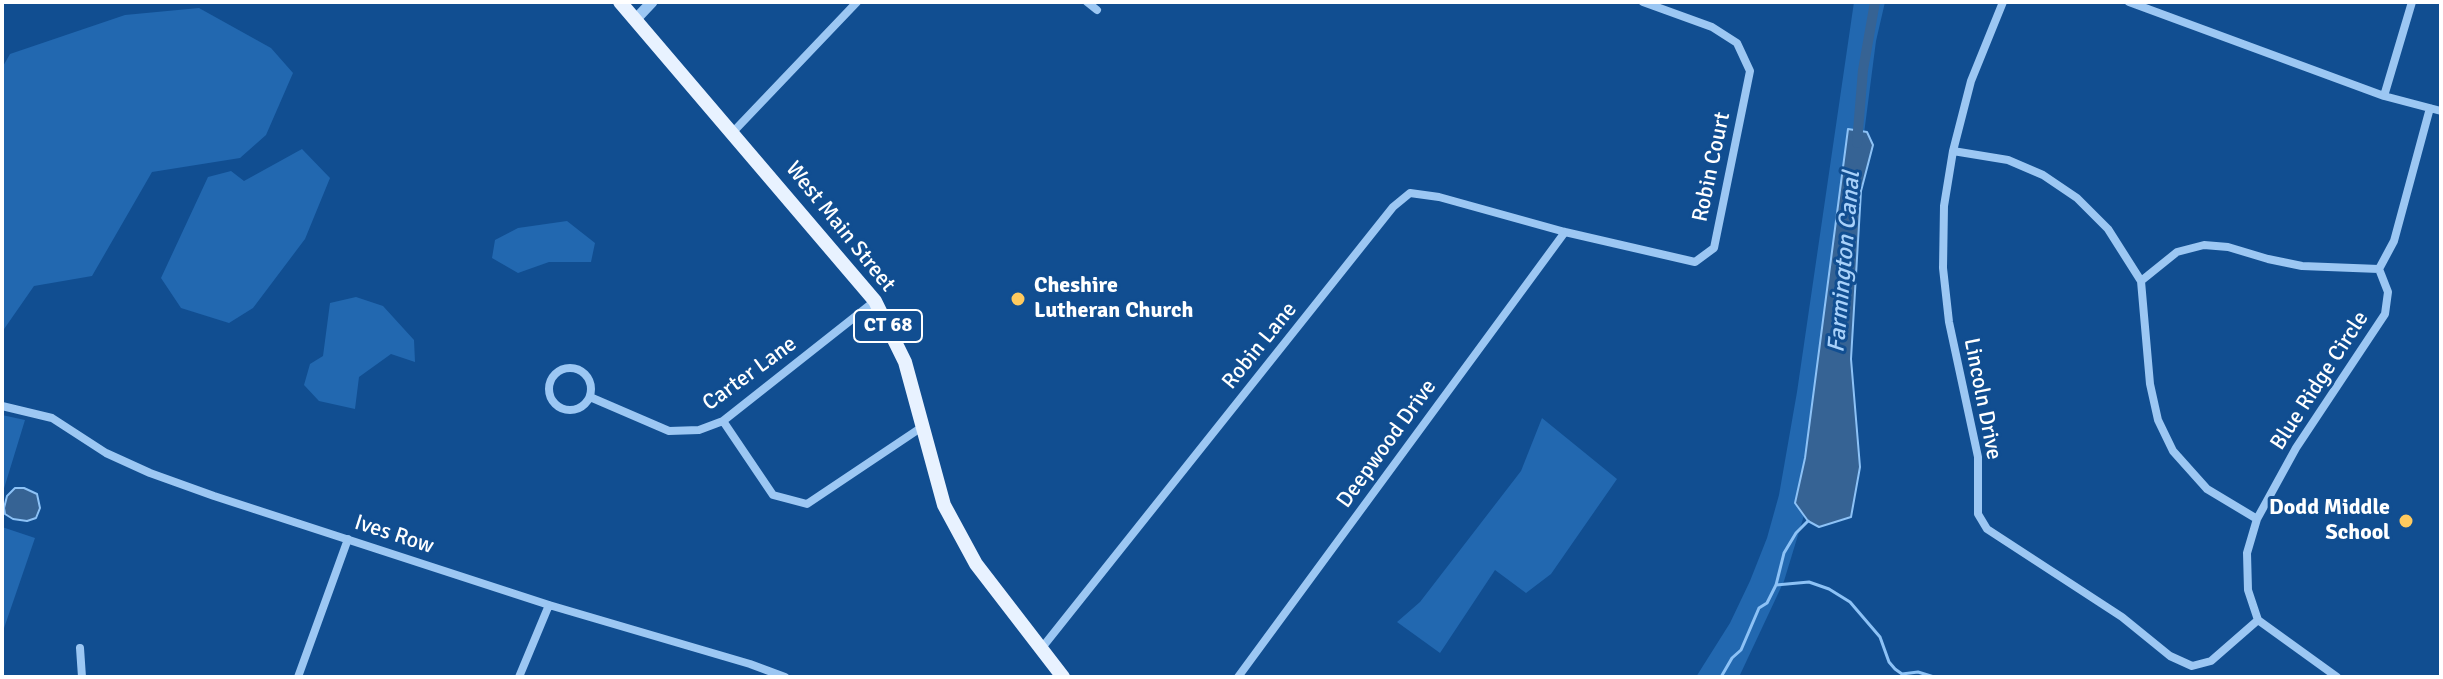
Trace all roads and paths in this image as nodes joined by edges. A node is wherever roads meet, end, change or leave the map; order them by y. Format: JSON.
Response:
{"nodes":[{"id":1,"x":620,"y":2,"type":"edge"},
{"id":2,"x":652,"y":2,"type":"edge"},
{"id":3,"x":857,"y":2,"type":"edge"},
{"id":4,"x":1087,"y":2,"type":"edge"},
{"id":5,"x":1643,"y":2,"type":"edge"},
{"id":6,"x":2003,"y":2,"type":"edge"},
{"id":7,"x":2129,"y":2,"type":"edge"},
{"id":8,"x":2412,"y":2,"type":"edge"},
{"id":9,"x":1097,"y":10,"type":"dead end"},
{"id":10,"x":636,"y":19,"type":"junction"},
{"id":11,"x":2384,"y":96,"type":"junction"},
{"id":12,"x":2430,"y":108,"type":"junction"},
{"id":13,"x":2441,"y":111,"type":"edge"},
{"id":14,"x":733,"y":132,"type":"junction"},
{"id":15,"x":1953,"y":151,"type":"junction"},
{"id":16,"x":1565,"y":232,"type":"junction"},
{"id":17,"x":2379,"y":269,"type":"junction"},
{"id":18,"x":2141,"y":281,"type":"junction"},
{"id":19,"x":875,"y":301,"type":"junction"},
{"id":20,"x":590,"y":397,"type":"junction"},
{"id":21,"x":2,"y":406,"type":"edge"},
{"id":22,"x":723,"y":421,"type":"junction"},
{"id":23,"x":922,"y":427,"type":"junction"},
{"id":24,"x":2257,"y":519,"type":"junction"},
{"id":25,"x":348,"y":539,"type":"junction"},
{"id":26,"x":549,"y":605,"type":"junction"},
{"id":27,"x":2258,"y":620,"type":"junction"},
{"id":28,"x":80,"y":648,"type":"dead end"},
{"id":29,"x":1041,"y":649,"type":"junction"},
{"id":30,"x":82,"y":677,"type":"edge"},
{"id":31,"x":298,"y":677,"type":"edge"},
{"id":32,"x":519,"y":677,"type":"edge"},
{"id":33,"x":785,"y":677,"type":"edge"},
{"id":34,"x":1063,"y":677,"type":"edge"},
{"id":35,"x":1238,"y":677,"type":"edge"},
{"id":36,"x":2337,"y":677,"type":"edge"}],
"edges":[{"from":1,"to":10,"type":"main road","name":"West Main Street","number":"CT 68"},
{"from":2,"to":10,"type":"street"},
{"from":3,"to":14,"type":"street"},
{"from":4,"to":9,"type":"street"},
{"from":5,"to":16,"type":"street","name":"Robin Court"},
{"from":6,"to":15,"type":"street","name":"Lincoln Drive"},
{"from":7,"to":11,"type":"street"},
{"from":8,"to":11,"type":"street"},
{"from":10,"to":14,"type":"main road","name":"West Main Street","number":"CT 68"},
{"from":11,"to":12,"type":"street"},
{"from":12,"to":13,"type":"street"},
{"from":12,"to":17,"type":"street"},
{"from":14,"to":19,"type":"main road","name":"West Main Street","number":"CT 68"},
{"from":15,"to":18,"type":"street"},
{"from":15,"to":27,"type":"street","name":"Lincoln Drive"},
{"from":16,"to":29,"type":"street","name":"Robin Lane"},
{"from":16,"to":35,"type":"street","name":"Deepwood Drive"},
{"from":17,"to":18,"type":"street"},
{"from":17,"to":24,"type":"street","name":"Blue Ridge Circle"},
{"from":18,"to":24,"type":"street"},
{"from":19,"to":22,"type":"street","name":"Carter Lane"},
{"from":19,"to":23,"type":"main road","name":"West Main Street","number":"CT 68"},
{"from":20,"to":20,"type":"street"},
{"from":20,"to":22,"type":"street","name":"Carter Lane"},
{"from":21,"to":25,"type":"street","name":"Ives Row"},
{"from":22,"to":23,"type":"street"},
{"from":23,"to":29,"type":"main road","name":"West Main Street","number":"CT 68"},
{"from":24,"to":27,"type":"street","name":"Blue Ridge Circle"},
{"from":25,"to":26,"type":"street","name":"Ives Row"},
{"from":25,"to":31,"type":"street"},
{"from":26,"to":32,"type":"street"},
{"from":26,"to":33,"type":"street","name":"Ives Row"},
{"from":27,"to":36,"type":"street"},
{"from":28,"to":30,"type":"street"},
{"from":29,"to":34,"type":"main road","name":"West Main Street","number":"CT 68"}]}
